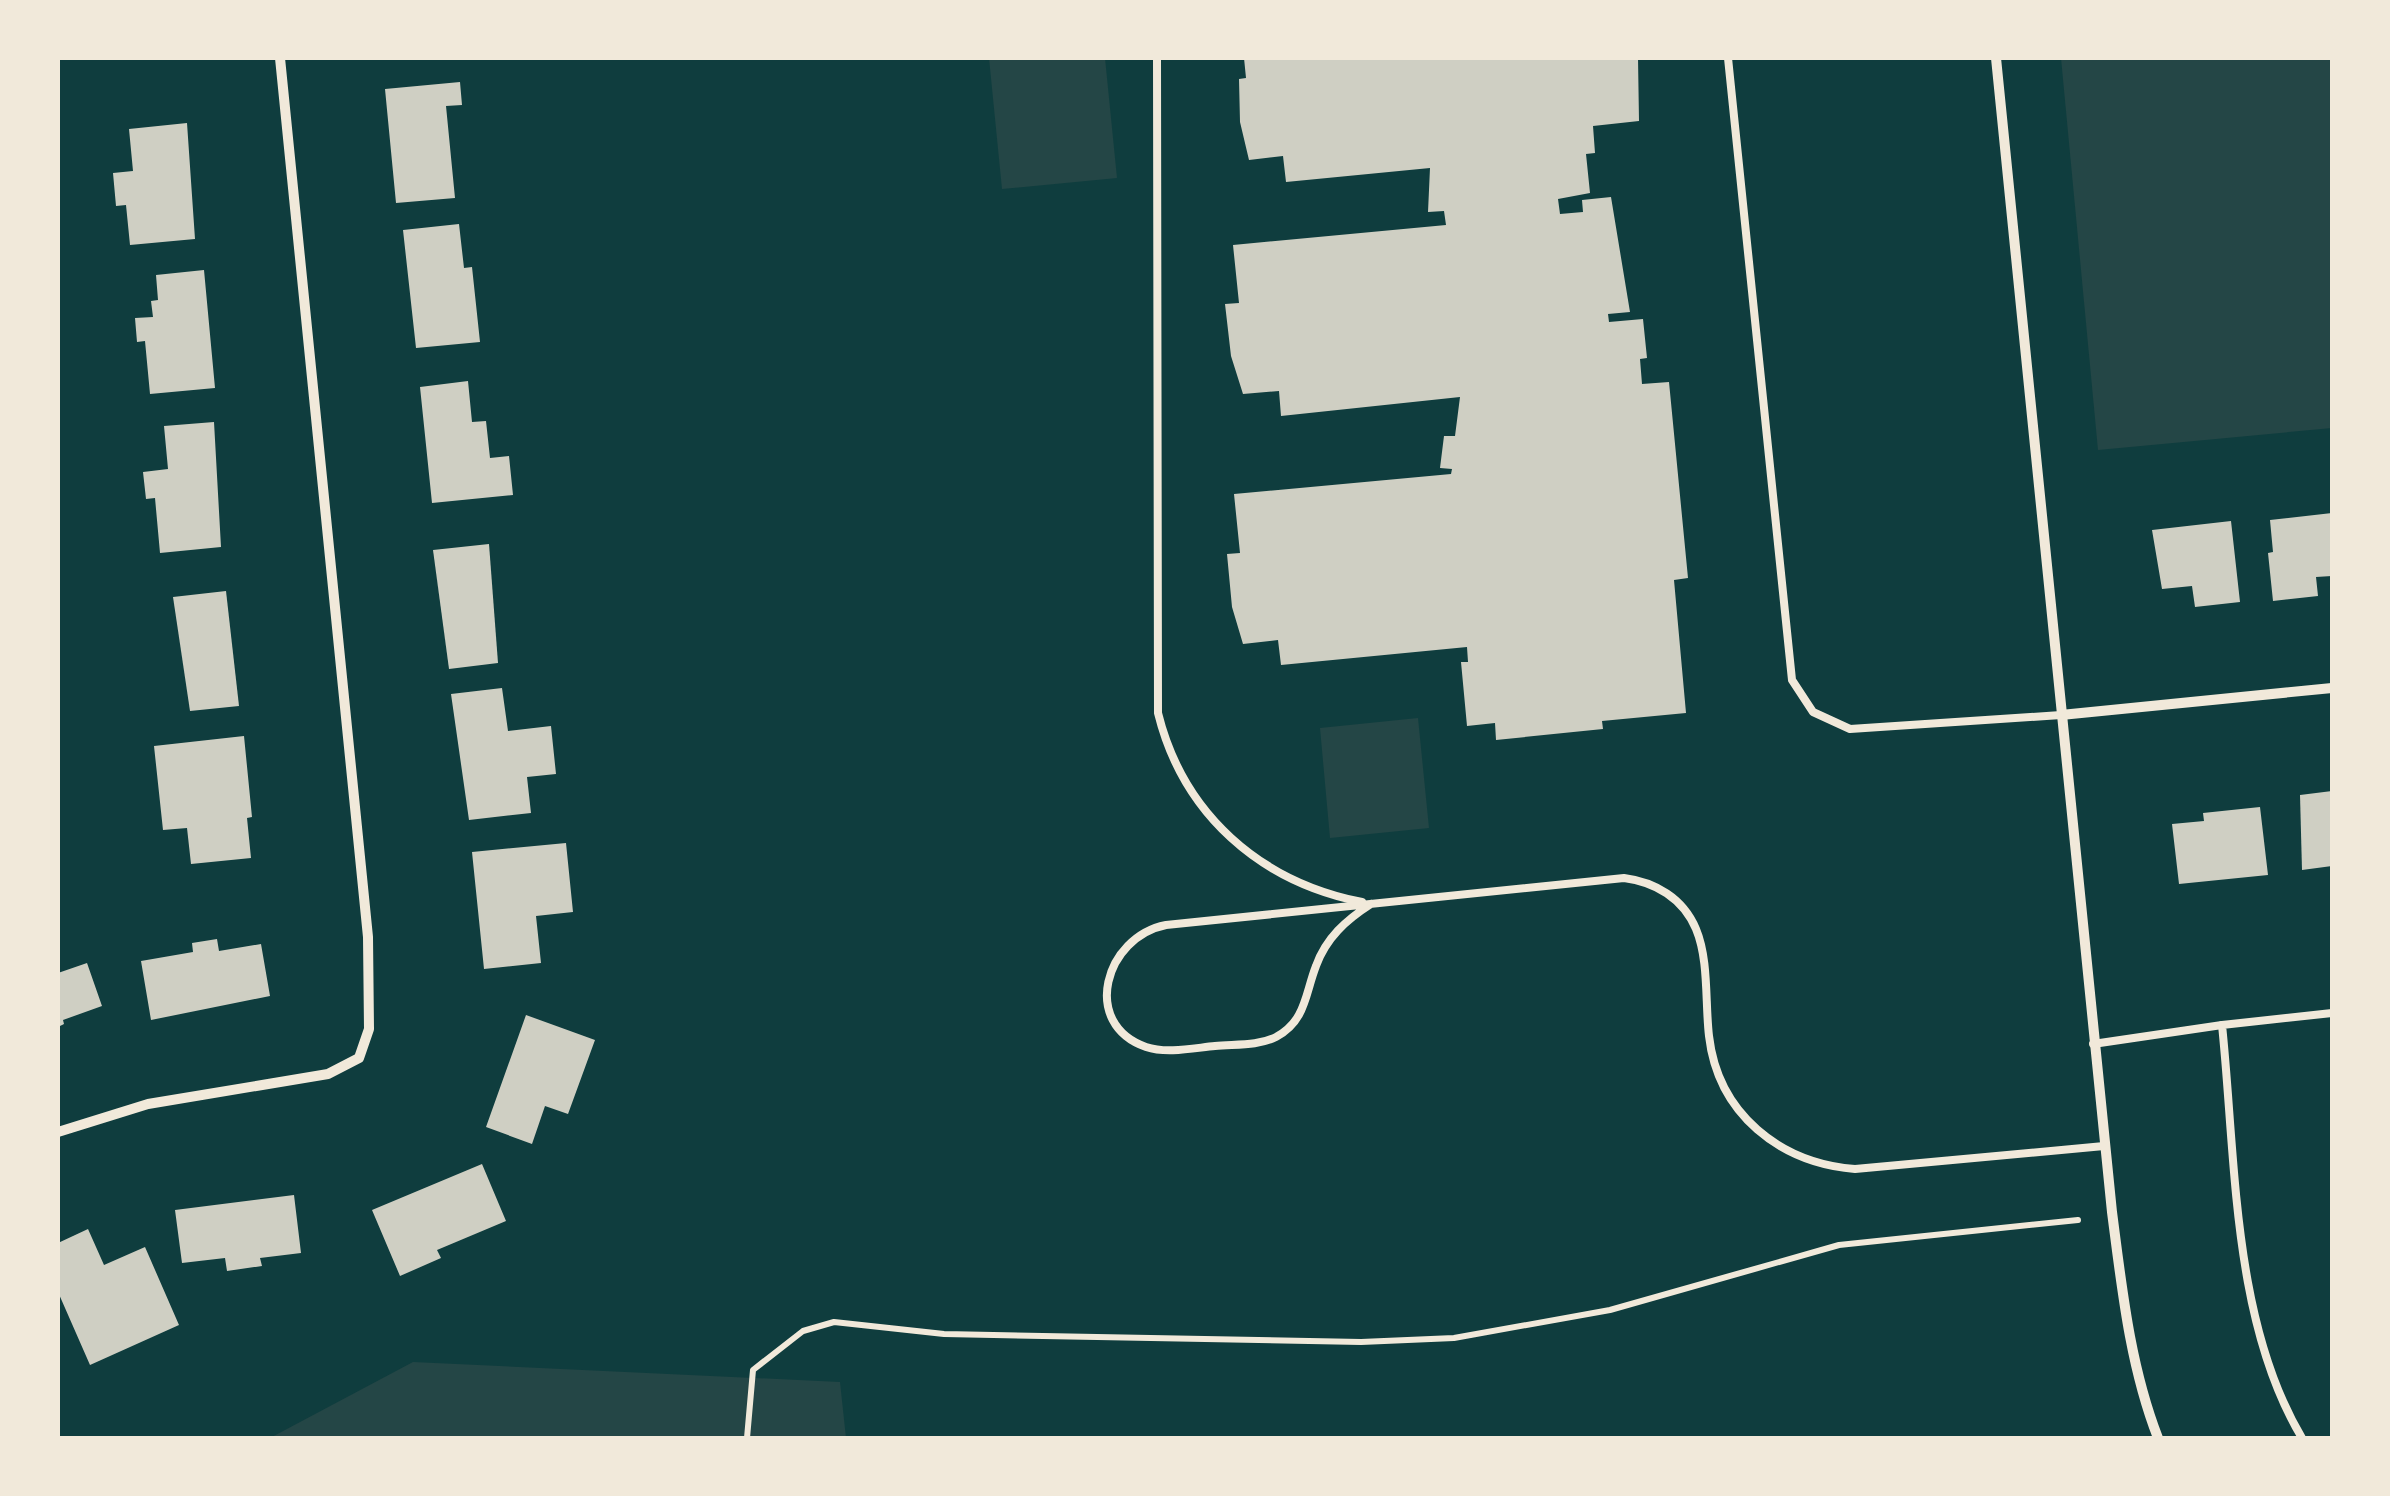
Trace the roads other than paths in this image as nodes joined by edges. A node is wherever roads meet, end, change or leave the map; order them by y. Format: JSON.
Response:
{"nodes":[{"id":1,"x":280,"y":58,"type":"edge"},
{"id":2,"x":1157,"y":58,"type":"edge"},
{"id":3,"x":1728,"y":58,"type":"edge"},
{"id":4,"x":1996,"y":58,"type":"edge"},
{"id":5,"x":2332,"y":688,"type":"edge"},
{"id":6,"x":2061,"y":715,"type":"junction"},
{"id":7,"x":1371,"y":904,"type":"junction"},
{"id":8,"x":2332,"y":1013,"type":"edge"},
{"id":9,"x":2222,"y":1024,"type":"junction"},
{"id":10,"x":2094,"y":1044,"type":"junction"},
{"id":11,"x":58,"y":1132,"type":"edge"},
{"id":12,"x":2104,"y":1146,"type":"junction"},
{"id":13,"x":2158,"y":1438,"type":"edge"},
{"id":14,"x":2302,"y":1438,"type":"edge"}],
"edges":[{"from":1,"to":11,"type":"street"},
{"from":2,"to":7,"type":"lane"},
{"from":3,"to":6,"type":"lane"},
{"from":4,"to":6,"type":"street"},
{"from":5,"to":6,"type":"street"},
{"from":6,"to":10,"type":"street"},
{"from":7,"to":7,"type":"lane"},
{"from":7,"to":12,"type":"lane"},
{"from":8,"to":9,"type":"lane"},
{"from":9,"to":10,"type":"lane"},
{"from":9,"to":14,"type":"lane"},
{"from":10,"to":12,"type":"street"},
{"from":12,"to":13,"type":"street"}]}
